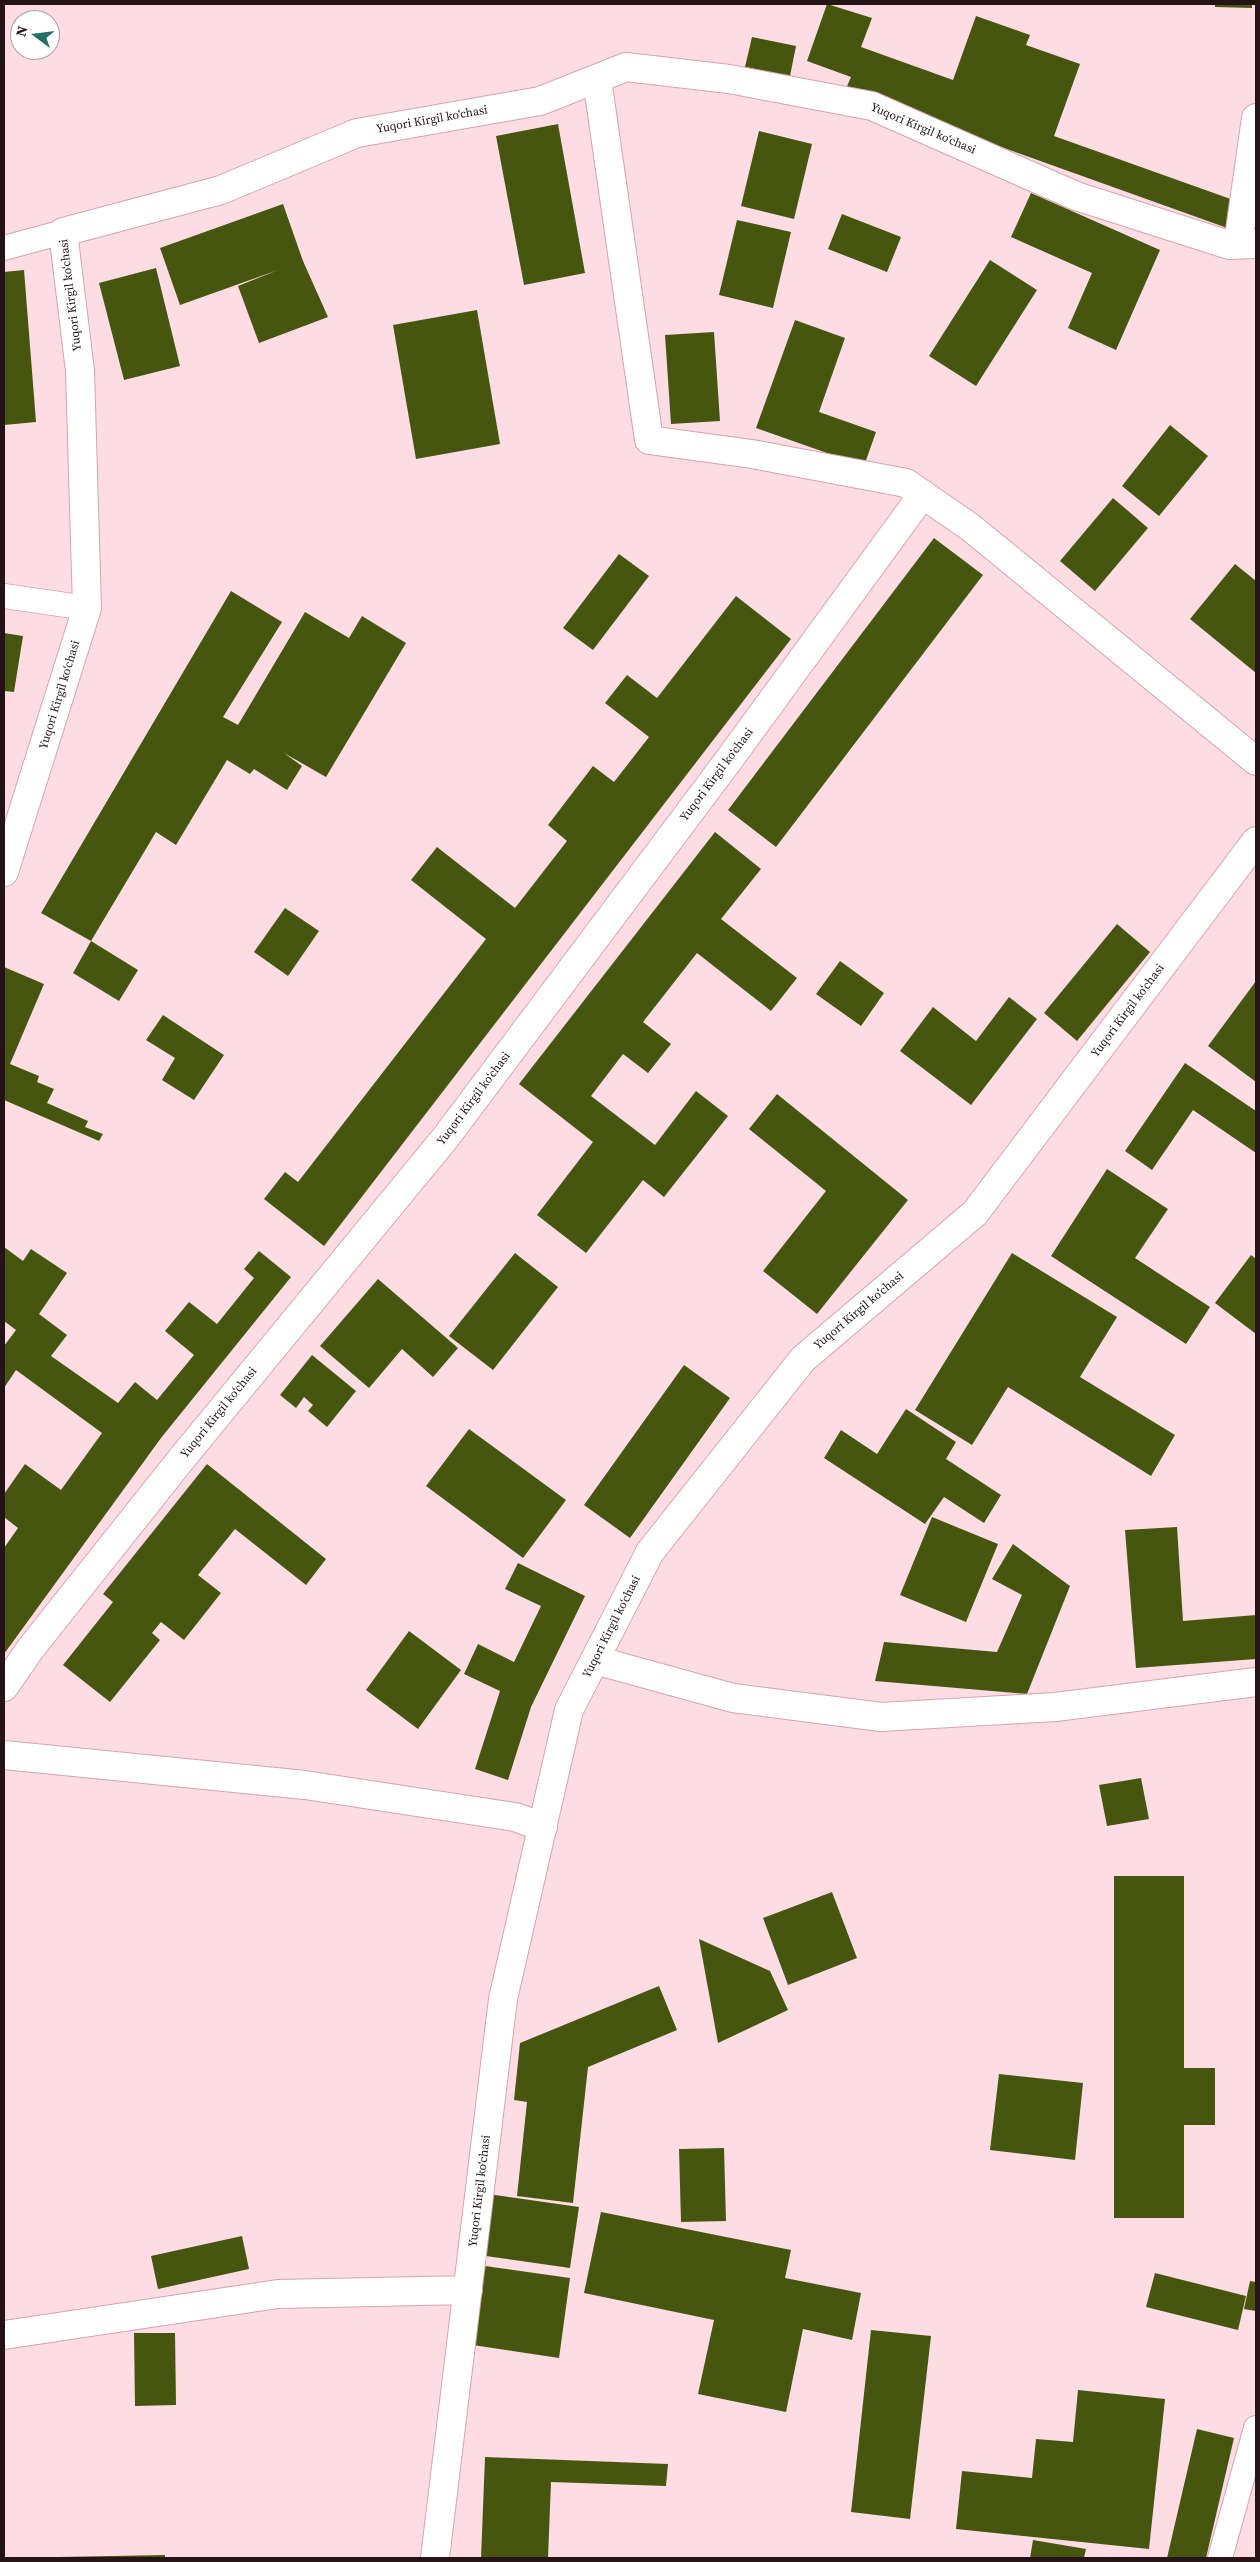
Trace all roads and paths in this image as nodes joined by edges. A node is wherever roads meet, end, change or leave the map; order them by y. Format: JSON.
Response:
{"nodes":[{"id":1,"x":597,"y":79,"type":"junction"},
{"id":2,"x":1256,"y":118,"type":"edge"},
{"id":3,"x":63,"y":232,"type":"junction"},
{"id":4,"x":1247,"y":244,"type":"edge"},
{"id":5,"x":4,"y":248,"type":"edge"},
{"id":6,"x":923,"y":494,"type":"junction"},
{"id":7,"x":4,"y":596,"type":"edge"},
{"id":8,"x":87,"y":608,"type":"junction"},
{"id":9,"x":1256,"y":761,"type":"edge"},
{"id":10,"x":1256,"y":841,"type":"edge"},
{"id":11,"x":4,"y":872,"type":"edge"},
{"id":12,"x":595,"y":1660,"type":"junction"},
{"id":13,"x":1256,"y":1682,"type":"edge"},
{"id":14,"x":4,"y":1687,"type":"edge"},
{"id":15,"x":4,"y":1755,"type":"edge"},
{"id":16,"x":543,"y":1827,"type":"junction"},
{"id":17,"x":468,"y":2290,"type":"junction"},
{"id":18,"x":4,"y":2335,"type":"edge"},
{"id":19,"x":1256,"y":2428,"type":"edge"},
{"id":20,"x":435,"y":2558,"type":"edge"},
{"id":21,"x":1220,"y":2558,"type":"edge"}],
"edges":[{"from":1,"to":3,"type":"street","name":"Yuqori Kirgil koʻchasi"},
{"from":1,"to":4,"type":"street","name":"Yuqori Kirgil koʻchasi"},
{"from":1,"to":6,"type":"street"},
{"from":2,"to":4,"type":"street","name":"Yuqori Kirgil koʻchasi"},
{"from":3,"to":5,"type":"lane"},
{"from":3,"to":8,"type":"street","name":"Yuqori Kirgil koʻchasi"},
{"from":6,"to":9,"type":"street"},
{"from":6,"to":14,"type":"street","name":"Yuqori Kirgil koʻchasi"},
{"from":7,"to":8,"type":"lane"},
{"from":8,"to":11,"type":"street","name":"Yuqori Kirgil koʻchasi"},
{"from":10,"to":12,"type":"street","name":"Yuqori Kirgil koʻchasi"},
{"from":12,"to":13,"type":"street"},
{"from":12,"to":16,"type":"street","name":"Yuqori Kirgil koʻchasi"},
{"from":15,"to":16,"type":"street"},
{"from":16,"to":17,"type":"street","name":"Yuqori Kirgil koʻchasi"},
{"from":17,"to":18,"type":"street"},
{"from":17,"to":20,"type":"street","name":"Yuqori Kirgil koʻchasi"},
{"from":19,"to":21,"type":"lane"}]}
